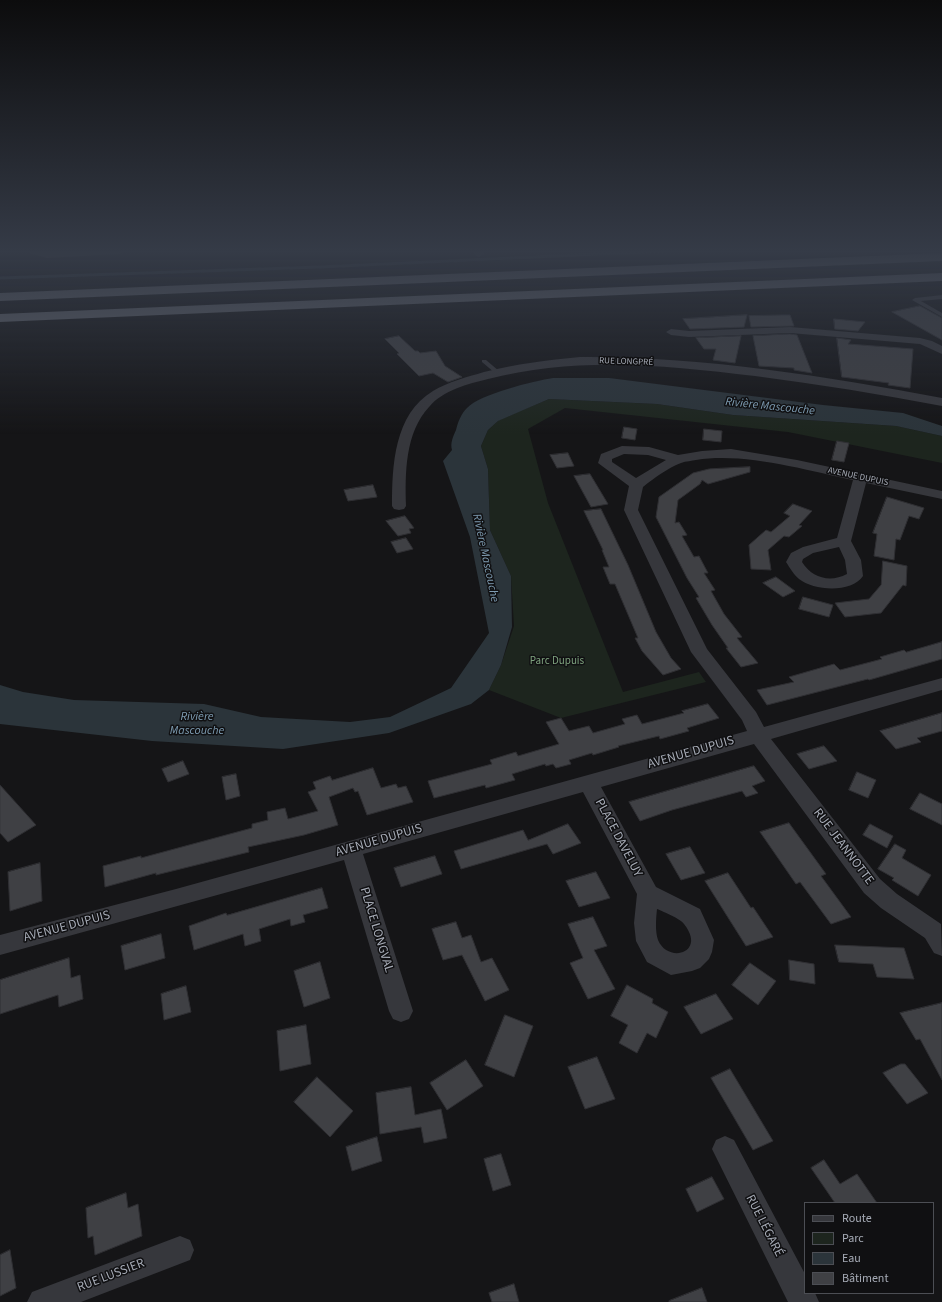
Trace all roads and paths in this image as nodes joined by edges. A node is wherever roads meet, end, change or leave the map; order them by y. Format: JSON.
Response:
{"nodes":[{"id":1,"x":149,"y":312,"type":"edge"},
{"id":2,"x":0,"y":318,"type":"edge"},
{"id":3,"x":671,"y":332,"type":"dead end"},
{"id":4,"x":942,"y":351,"type":"edge"},
{"id":5,"x":484,"y":361,"type":"dead end"},
{"id":6,"x":497,"y":372,"type":"junction"},
{"id":7,"x":942,"y":402,"type":"edge"},
{"id":8,"x":678,"y":459,"type":"junction"},
{"id":9,"x":860,"y":478,"type":"junction"},
{"id":10,"x":636,"y":485,"type":"junction"},
{"id":11,"x":942,"y":495,"type":"edge"},
{"id":12,"x":399,"y":506,"type":"dead end"},
{"id":13,"x":844,"y":542,"type":"dead end"},
{"id":14,"x":942,"y":684,"type":"edge"},
{"id":15,"x":758,"y":735,"type":"junction"},
{"id":16,"x":588,"y":782,"type":"junction"},
{"id":17,"x":351,"y":849,"type":"junction"},
{"id":18,"x":648,"y":894,"type":"dead end"},
{"id":19,"x":0,"y":945,"type":"edge"},
{"id":20,"x":942,"y":946,"type":"edge"},
{"id":21,"x":400,"y":1011,"type":"dead end"},
{"id":22,"x":725,"y":1149,"type":"dead end"},
{"id":23,"x":180,"y":1250,"type":"dead end"},
{"id":24,"x":42,"y":1302,"type":"edge"},
{"id":25,"x":804,"y":1302,"type":"edge"}],
"edges":[{"from":1,"to":2,"type":"highway"},
{"from":3,"to":4,"type":"street"},
{"from":5,"to":6,"type":"lane"},
{"from":6,"to":7,"type":"street","name":"RUE LONGPRÉ"},
{"from":6,"to":12,"type":"street","name":"RUE LONGPRÉ"},
{"from":8,"to":9,"type":"street","name":"AVENUE DUPUIS"},
{"from":8,"to":10,"type":"street","name":"AVENUE DUPUIS"},
{"from":8,"to":10,"type":"street","name":"AVENUE DUPUIS"},
{"from":9,"to":11,"type":"street","name":"AVENUE DUPUIS"},
{"from":9,"to":13,"type":"street"},
{"from":10,"to":15,"type":"street"},
{"from":14,"to":15,"type":"street","name":"AVENUE DUPUIS"},
{"from":15,"to":16,"type":"street","name":"AVENUE DUPUIS"},
{"from":15,"to":20,"type":"street","name":"RUE JEANNOTTE"},
{"from":16,"to":17,"type":"street","name":"AVENUE DUPUIS"},
{"from":16,"to":18,"type":"street","name":"PLACE DAVELUY"},
{"from":17,"to":19,"type":"street","name":"AVENUE DUPUIS"},
{"from":17,"to":21,"type":"street","name":"PLACE LONGVAL"},
{"from":22,"to":25,"type":"street","name":"RUE LÉGARÉ"},
{"from":23,"to":24,"type":"street","name":"RUE LUSSIER"}]}
